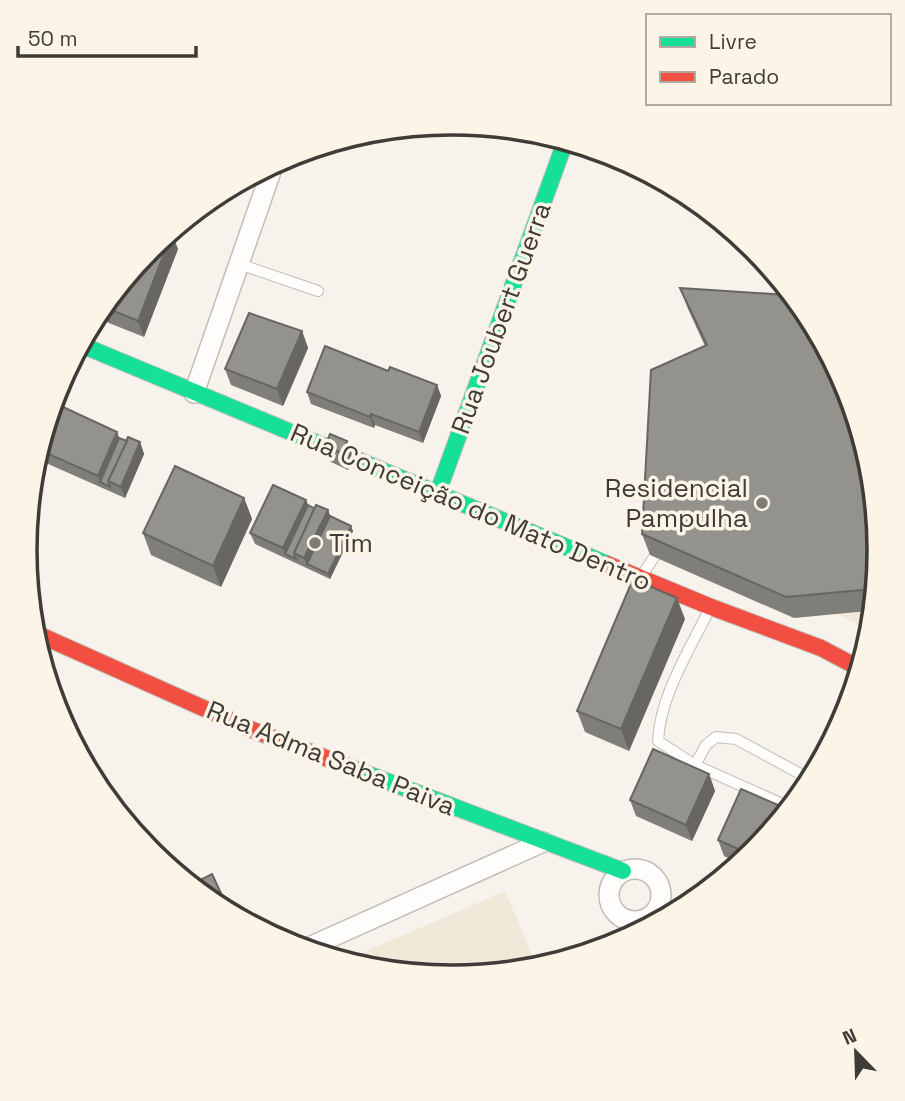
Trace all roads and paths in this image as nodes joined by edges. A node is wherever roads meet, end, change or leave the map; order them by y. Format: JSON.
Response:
{"nodes":[{"id":1,"x":563,"y":150,"type":"edge"},
{"id":2,"x":269,"y":178,"type":"edge"},
{"id":3,"x":239,"y":264,"type":"junction"},
{"id":4,"x":318,"y":291,"type":"dead end"},
{"id":5,"x":89,"y":348,"type":"edge"},
{"id":6,"x":194,"y":393,"type":"junction"},
{"id":7,"x":438,"y":492,"type":"junction"},
{"id":8,"x":654,"y":557,"type":"edge"},
{"id":9,"x":640,"y":577,"type":"junction"},
{"id":10,"x":711,"y":607,"type":"junction"},
{"id":11,"x":46,"y":638,"type":"edge"},
{"id":12,"x":852,"y":664,"type":"edge"},
{"id":13,"x":695,"y":765,"type":"junction"},
{"id":14,"x":802,"y":776,"type":"edge"},
{"id":15,"x":782,"y":804,"type":"edge"},
{"id":16,"x":543,"y":842,"type":"junction"},
{"id":17,"x":623,"y":871,"type":"dead end"},
{"id":18,"x":317,"y":943,"type":"edge"}],
"edges":[{"from":1,"to":7,"type":"street","name":"Rua Joubert Guerra"},
{"from":2,"to":3,"type":"street"},
{"from":3,"to":4,"type":"lane"},
{"from":3,"to":6,"type":"street"},
{"from":5,"to":6,"type":"street","name":"Rua Conceição do Mato Dentro"},
{"from":6,"to":7,"type":"street","name":"Rua Conceição do Mato Dentro"},
{"from":7,"to":9,"type":"street","name":"Rua Conceição do Mato Dentro"},
{"from":8,"to":9,"type":"lane"},
{"from":9,"to":10,"type":"street","name":"Rua Conceição do Mato Dentro"},
{"from":10,"to":12,"type":"street","name":"Rua Conceição do Mato Dentro"},
{"from":10,"to":13,"type":"lane"},
{"from":11,"to":16,"type":"street","name":"Rua Adma Saba Paiva"},
{"from":13,"to":14,"type":"lane"},
{"from":13,"to":15,"type":"lane"},
{"from":16,"to":17,"type":"street","name":"Rua Adma Saba Paiva"},
{"from":16,"to":18,"type":"street"}]}
